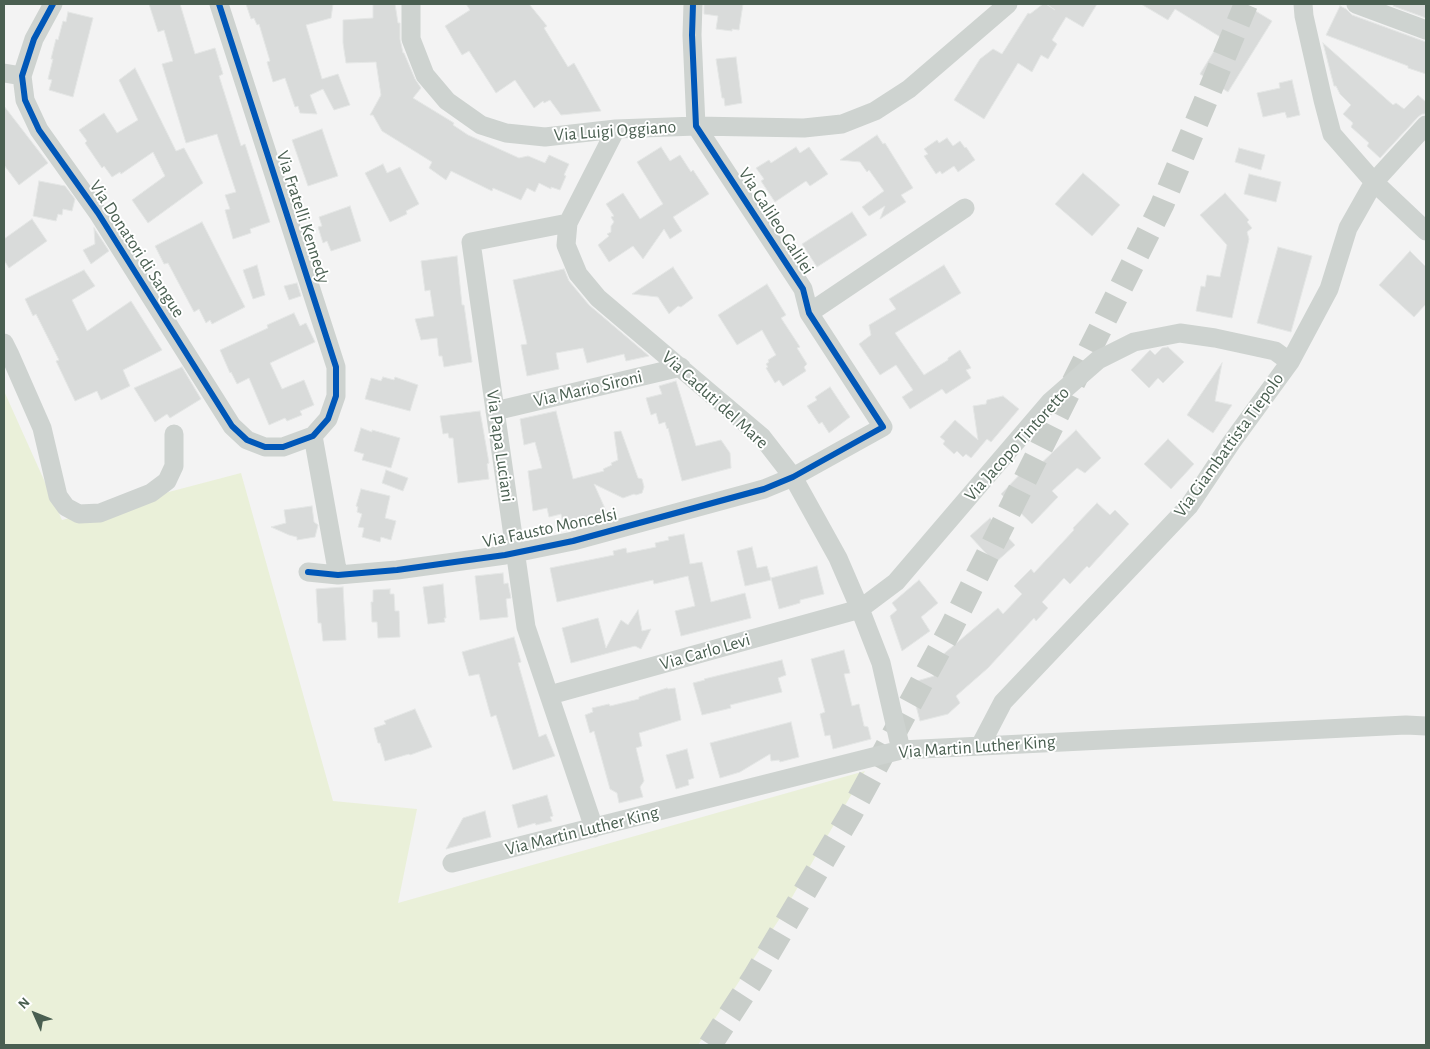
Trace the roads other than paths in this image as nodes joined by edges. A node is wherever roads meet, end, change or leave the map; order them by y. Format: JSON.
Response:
{"nodes":[{"id":1,"x":52,"y":4,"type":"edge"},
{"id":2,"x":219,"y":4,"type":"edge"},
{"id":3,"x":411,"y":4,"type":"edge"},
{"id":4,"x":694,"y":4,"type":"edge"},
{"id":5,"x":1008,"y":4,"type":"edge"},
{"id":6,"x":1303,"y":4,"type":"edge"},
{"id":7,"x":1356,"y":4,"type":"edge"},
{"id":8,"x":1426,"y":30,"type":"edge"},
{"id":9,"x":4,"y":72,"type":"edge"},
{"id":10,"x":22,"y":76,"type":"junction"},
{"id":11,"x":1426,"y":125,"type":"edge"},
{"id":12,"x":696,"y":126,"type":"junction"},
{"id":13,"x":616,"y":129,"type":"junction"},
{"id":14,"x":1374,"y":182,"type":"junction"},
{"id":15,"x":965,"y":208,"type":"dead end"},
{"id":16,"x":568,"y":224,"type":"junction"},
{"id":17,"x":1426,"y":231,"type":"edge"},
{"id":18,"x":809,"y":313,"type":"junction"},
{"id":19,"x":4,"y":343,"type":"edge"},
{"id":20,"x":1290,"y":362,"type":"junction"},
{"id":21,"x":681,"y":367,"type":"junction"},
{"id":22,"x":495,"y":411,"type":"junction"},
{"id":23,"x":174,"y":434,"type":"dead end"},
{"id":24,"x":313,"y":436,"type":"junction"},
{"id":25,"x":792,"y":477,"type":"junction"},
{"id":26,"x":516,"y":553,"type":"junction"},
{"id":27,"x":308,"y":572,"type":"dead end"},
{"id":28,"x":338,"y":574,"type":"junction"},
{"id":29,"x":860,"y":609,"type":"junction"},
{"id":30,"x":550,"y":695,"type":"junction"},
{"id":31,"x":1426,"y":726,"type":"edge"},
{"id":32,"x":980,"y":746,"type":"junction"},
{"id":33,"x":901,"y":750,"type":"junction"},
{"id":34,"x":594,"y":828,"type":"junction"},
{"id":35,"x":452,"y":863,"type":"dead end"}],
"edges":[{"from":1,"to":10,"type":"street","name":"Via Donatori di Sangue"},
{"from":2,"to":24,"type":"street","name":"Via Fratelli Kennedy"},
{"from":3,"to":13,"type":"street","name":"Via Luigi Oggiano"},
{"from":4,"to":12,"type":"street"},
{"from":5,"to":12,"type":"street","name":"Via Luigi Oggiano"},
{"from":6,"to":14,"type":"street"},
{"from":7,"to":8,"type":"street"},
{"from":9,"to":10,"type":"street"},
{"from":10,"to":24,"type":"street","name":"Via Donatori di Sangue"},
{"from":11,"to":14,"type":"street","name":"Via Giambattista Tiepolo"},
{"from":12,"to":13,"type":"street","name":"Via Luigi Oggiano"},
{"from":12,"to":18,"type":"street","name":"Via Galileo Galilei"},
{"from":13,"to":16,"type":"street","name":"Via Caduti del Mare"},
{"from":14,"to":17,"type":"street"},
{"from":14,"to":20,"type":"street","name":"Via Giambattista Tiepolo"},
{"from":15,"to":18,"type":"street"},
{"from":16,"to":21,"type":"street","name":"Via Caduti del Mare"},
{"from":16,"to":22,"type":"street","name":"Via Papa Luciani"},
{"from":18,"to":25,"type":"street","name":"Via Galileo Galilei"},
{"from":19,"to":23,"type":"street"},
{"from":20,"to":29,"type":"street","name":"Via Jacopo Tintoretto"},
{"from":20,"to":32,"type":"street","name":"Via Giambattista Tiepolo"},
{"from":21,"to":22,"type":"street","name":"Via Mario Sironi"},
{"from":21,"to":25,"type":"street","name":"Via Caduti del Mare"},
{"from":22,"to":26,"type":"street","name":"Via Papa Luciani"},
{"from":24,"to":28,"type":"street"},
{"from":25,"to":26,"type":"street","name":"Via Fausto Moncelsi"},
{"from":25,"to":29,"type":"street","name":"Via Caduti del Mare"},
{"from":26,"to":28,"type":"street","name":"Via Fausto Moncelsi"},
{"from":26,"to":30,"type":"street","name":"Via Papa Luciani"},
{"from":27,"to":28,"type":"street","name":"Via Fausto Moncelsi"},
{"from":29,"to":30,"type":"street","name":"Via Carlo Levi"},
{"from":29,"to":33,"type":"street","name":"Via Caduti del Mare"},
{"from":30,"to":34,"type":"street","name":"Via Papa Luciani"},
{"from":31,"to":32,"type":"street","name":"Via Martin Luther King"},
{"from":32,"to":33,"type":"street","name":"Via Martin Luther King"},
{"from":33,"to":34,"type":"street","name":"Via Martin Luther King"},
{"from":34,"to":35,"type":"street","name":"Via Martin Luther King"}]}
